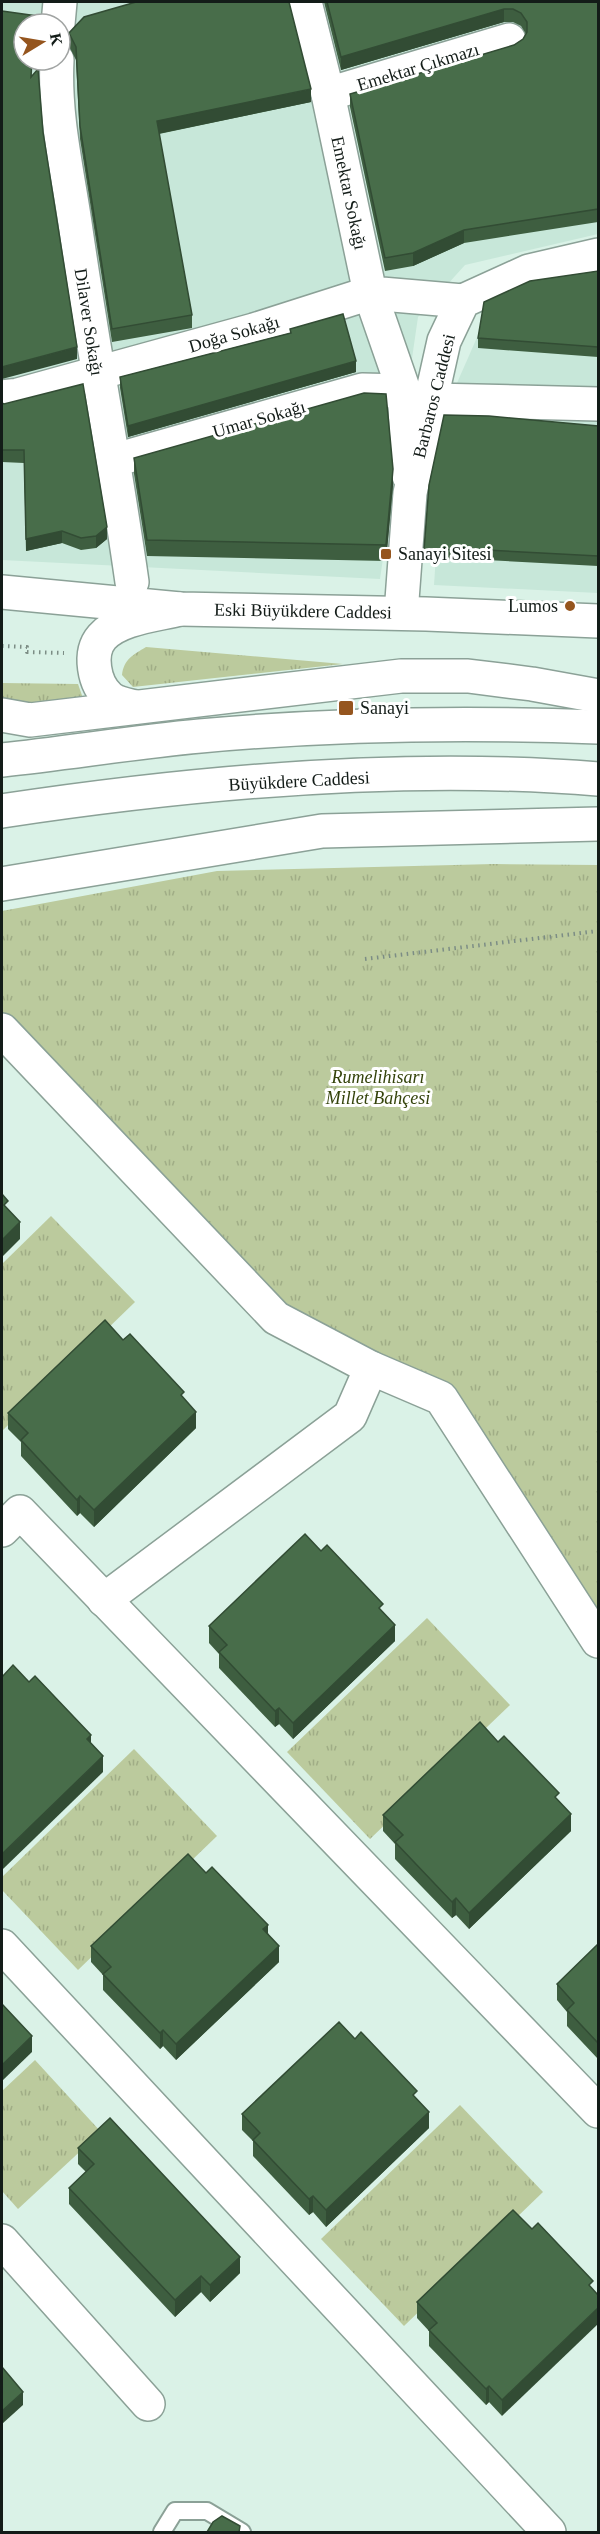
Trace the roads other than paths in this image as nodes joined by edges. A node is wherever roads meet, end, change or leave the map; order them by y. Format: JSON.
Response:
{"nodes":[{"id":1,"x":305,"y":2,"type":"edge"},
{"id":2,"x":509,"y":40,"type":"dead end"},
{"id":3,"x":56,"y":72,"type":"edge"},
{"id":4,"x":328,"y":94,"type":"junction"},
{"id":5,"x":598,"y":255,"type":"edge"},
{"id":6,"x":370,"y":293,"type":"junction"},
{"id":7,"x":463,"y":301,"type":"junction"},
{"id":8,"x":96,"y":373,"type":"junction"},
{"id":9,"x":418,"y":396,"type":"junction"},
{"id":10,"x":2,"y":397,"type":"edge"},
{"id":11,"x":598,"y":404,"type":"edge"},
{"id":12,"x":115,"y":460,"type":"junction"},
{"id":13,"x":2,"y":575,"type":"edge"},
{"id":14,"x":132,"y":582,"type":"junction"},
{"id":15,"x":2,"y":592,"type":"edge"},
{"id":16,"x":414,"y":607,"type":"junction"},
{"id":17,"x":180,"y":609,"type":"junction"},
{"id":18,"x":598,"y":621,"type":"edge"},
{"id":19,"x":598,"y":696,"type":"edge"},
{"id":20,"x":135,"y":707,"type":"junction"},
{"id":21,"x":2,"y":714,"type":"edge"},
{"id":22,"x":598,"y":728,"type":"edge"},
{"id":23,"x":2,"y":760,"type":"edge"},
{"id":24,"x":598,"y":779,"type":"edge"},
{"id":25,"x":2,"y":811,"type":"edge"},
{"id":26,"x":598,"y":824,"type":"edge"},
{"id":27,"x":2,"y":884,"type":"edge"},
{"id":28,"x":2,"y":1030,"type":"edge"},
{"id":29,"x":371,"y":1368,"type":"junction"},
{"id":30,"x":8,"y":1512,"type":"edge"},
{"id":31,"x":104,"y":1600,"type":"junction"},
{"id":32,"x":598,"y":1641,"type":"edge"},
{"id":33,"x":2,"y":1946,"type":"edge"},
{"id":34,"x":598,"y":2112,"type":"edge"},
{"id":35,"x":2,"y":2241,"type":"edge"},
{"id":36,"x":148,"y":2404,"type":"dead end"},
{"id":37,"x":162,"y":2532,"type":"edge"},
{"id":38,"x":242,"y":2532,"type":"edge"},
{"id":39,"x":549,"y":2532,"type":"edge"}],
"edges":[{"from":1,"to":4,"type":"street","name":"Emektar Sokağı"},
{"from":2,"to":4,"type":"street","name":"Emektar Çıkmazı"},
{"from":3,"to":8,"type":"street","name":"Dilaver Sokağı"},
{"from":4,"to":6,"type":"street","name":"Emektar Sokağı"},
{"from":5,"to":7,"type":"street"},
{"from":6,"to":7,"type":"street"},
{"from":6,"to":8,"type":"street","name":"Doğa Sokağı"},
{"from":6,"to":9,"type":"street","name":"Emektar Sokağı"},
{"from":7,"to":9,"type":"street","name":"Barbaros Caddesi"},
{"from":8,"to":10,"type":"street","name":"Doğa Sokağı"},
{"from":8,"to":12,"type":"street","name":"Dilaver Sokağı"},
{"from":9,"to":11,"type":"street","name":"Umar Sokağı"},
{"from":9,"to":12,"type":"street","name":"Umar Sokağı"},
{"from":9,"to":16,"type":"street","name":"Barbaros Caddesi"},
{"from":12,"to":14,"type":"street","name":"Dilaver Sokağı"},
{"from":13,"to":14,"type":"street"},
{"from":14,"to":16,"type":"street"},
{"from":15,"to":17,"type":"street"},
{"from":16,"to":17,"type":"street","name":"Eski Büyükdere Caddesi"},
{"from":16,"to":18,"type":"street"},
{"from":17,"to":20,"type":"street"},
{"from":19,"to":20,"type":"street"},
{"from":20,"to":21,"type":"street"},
{"from":22,"to":23,"type":"street"},
{"from":24,"to":25,"type":"street","name":"Büyükdere Caddesi"},
{"from":26,"to":27,"type":"street"},
{"from":28,"to":29,"type":"street"},
{"from":29,"to":31,"type":"street"},
{"from":29,"to":32,"type":"street"},
{"from":30,"to":31,"type":"street"},
{"from":31,"to":34,"type":"street"},
{"from":33,"to":39,"type":"street"},
{"from":35,"to":36,"type":"street"},
{"from":37,"to":38,"type":"lane"}]}
